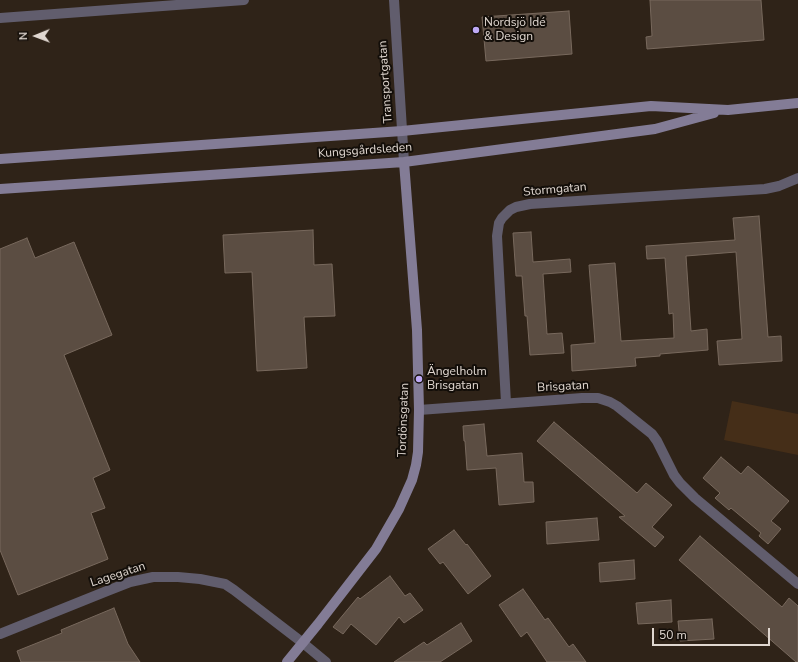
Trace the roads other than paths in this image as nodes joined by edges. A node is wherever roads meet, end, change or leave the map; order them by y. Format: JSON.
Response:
{"nodes":[{"id":1,"x":244,"y":0,"type":"edge"},
{"id":2,"x":394,"y":0,"type":"edge"},
{"id":3,"x":0,"y":18,"type":"edge"},
{"id":4,"x":798,"y":103,"type":"edge"},
{"id":5,"x":728,"y":110,"type":"junction"},
{"id":6,"x":402,"y":131,"type":"junction"},
{"id":7,"x":0,"y":159,"type":"edge"},
{"id":8,"x":404,"y":162,"type":"junction"},
{"id":9,"x":798,"y":178,"type":"edge"},
{"id":10,"x":0,"y":189,"type":"edge"},
{"id":11,"x":506,"y":403,"type":"junction"},
{"id":12,"x":419,"y":410,"type":"junction"},
{"id":13,"x":798,"y":584,"type":"edge"},
{"id":14,"x":0,"y":634,"type":"edge"},
{"id":15,"x":303,"y":643,"type":"junction"},
{"id":16,"x":287,"y":662,"type":"edge"},
{"id":17,"x":326,"y":662,"type":"edge"}],
"edges":[{"from":1,"to":3,"type":"street"},
{"from":2,"to":6,"type":"street","name":"Transportgatan"},
{"from":4,"to":5,"type":"main road","name":"Kungsgårdsleden"},
{"from":5,"to":6,"type":"main road","name":"Kungsgårdsleden"},
{"from":5,"to":8,"type":"main road","name":"Kungsgårdsleden"},
{"from":6,"to":7,"type":"main road","name":"Kungsgårdsleden"},
{"from":6,"to":8,"type":"street","name":"Transportgatan"},
{"from":8,"to":10,"type":"main road","name":"Kungsgårdsleden"},
{"from":8,"to":12,"type":"main road","name":"Tordönsgatan"},
{"from":9,"to":11,"type":"street","name":"Stormgatan"},
{"from":11,"to":12,"type":"street","name":"Brisgatan"},
{"from":11,"to":13,"type":"street","name":"Brisgatan"},
{"from":12,"to":15,"type":"main road","name":"Tordönsgatan"},
{"from":14,"to":15,"type":"street","name":"Lagegatan"},
{"from":15,"to":16,"type":"main road","name":"Tordönsgatan"},
{"from":15,"to":17,"type":"street","name":"Lagegatan"}]}
